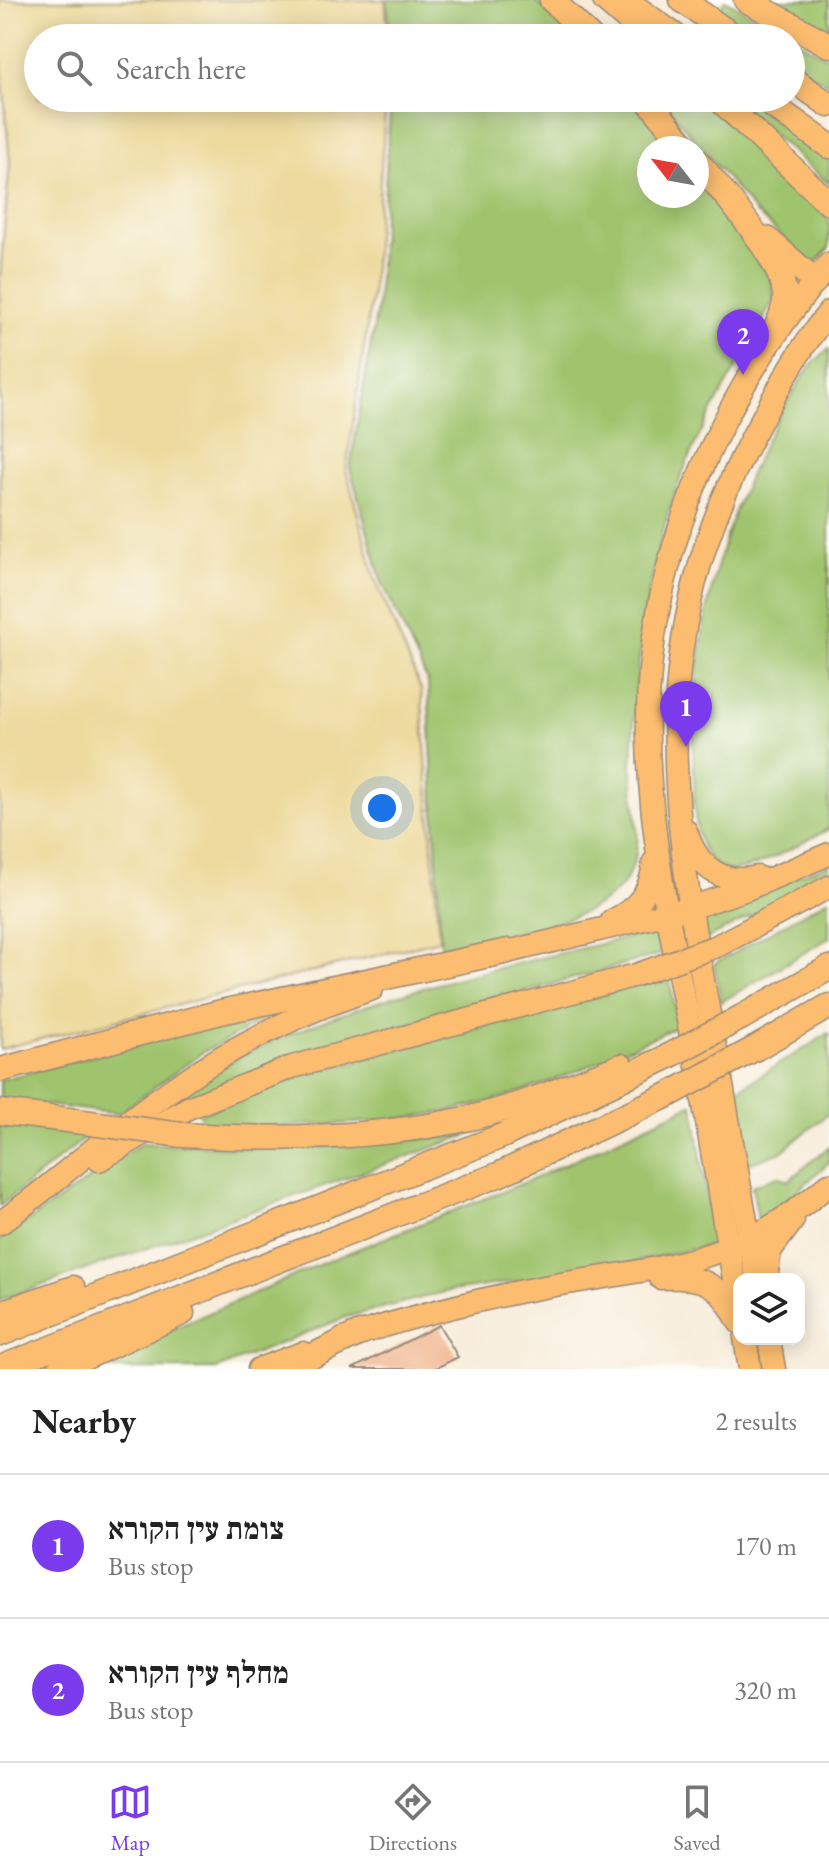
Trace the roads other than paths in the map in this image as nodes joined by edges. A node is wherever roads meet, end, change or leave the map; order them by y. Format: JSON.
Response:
{"nodes":[{"id":1,"x":552,"y":0,"type":"edge"},
{"id":2,"x":605,"y":0,"type":"edge"},
{"id":3,"x":625,"y":0,"type":"edge"},
{"id":4,"x":682,"y":0,"type":"edge"},
{"id":5,"x":746,"y":0,"type":"edge"},
{"id":6,"x":577,"y":24,"type":"edge"},
{"id":7,"x":633,"y":24,"type":"edge"},
{"id":8,"x":658,"y":24,"type":"edge"},
{"id":9,"x":716,"y":24,"type":"edge"},
{"id":10,"x":790,"y":24,"type":"edge"},
{"id":11,"x":805,"y":32,"type":"edge"},
{"id":12,"x":829,"y":45,"type":"edge"},
{"id":13,"x":805,"y":88,"type":"edge"},
{"id":14,"x":829,"y":105,"type":"edge"},
{"id":15,"x":657,"y":112,"type":"edge"},
{"id":16,"x":733,"y":112,"type":"edge"},
{"id":17,"x":782,"y":112,"type":"edge"},
{"id":18,"x":677,"y":136,"type":"edge"},
{"id":19,"x":829,"y":146,"type":"edge"},
{"id":20,"x":709,"y":176,"type":"edge"},
{"id":21,"x":829,"y":203,"type":"edge"},
{"id":22,"x":747,"y":222,"type":"junction"},
{"id":23,"x":824,"y":280,"type":"edge"},
{"id":24,"x":829,"y":312,"type":"edge"},
{"id":25,"x":771,"y":338,"type":"junction"},
{"id":26,"x":829,"y":338,"type":"edge"},
{"id":27,"x":795,"y":361,"type":"junction"},
{"id":28,"x":677,"y":804,"type":"junction"},
{"id":29,"x":654,"y":825,"type":"junction"},
{"id":30,"x":819,"y":859,"type":"edge"},
{"id":31,"x":829,"y":887,"type":"edge"},
{"id":32,"x":679,"y":910,"type":"junction"},
{"id":33,"x":592,"y":930,"type":"junction"},
{"id":34,"x":508,"y":951,"type":"junction"},
{"id":35,"x":829,"y":968,"type":"edge"},
{"id":36,"x":829,"y":1006,"type":"edge"},
{"id":37,"x":666,"y":1053,"type":"junction"},
{"id":38,"x":0,"y":1070,"type":"edge"},
{"id":39,"x":0,"y":1112,"type":"edge"},
{"id":40,"x":823,"y":1190,"type":"edge"},
{"id":41,"x":453,"y":1193,"type":"junction"},
{"id":42,"x":36,"y":1198,"type":"junction"},
{"id":43,"x":0,"y":1223,"type":"edge"},
{"id":44,"x":259,"y":1229,"type":"junction"},
{"id":45,"x":750,"y":1241,"type":"junction"},
{"id":46,"x":728,"y":1250,"type":"junction"},
{"id":47,"x":756,"y":1273,"type":"edge"},
{"id":48,"x":767,"y":1273,"type":"edge"},
{"id":49,"x":733,"y":1275,"type":"edge"},
{"id":50,"x":591,"y":1280,"type":"junction"},
{"id":51,"x":733,"y":1312,"type":"edge"},
{"id":52,"x":0,"y":1313,"type":"edge"},
{"id":53,"x":360,"y":1333,"type":"junction"},
{"id":54,"x":0,"y":1334,"type":"edge"},
{"id":55,"x":746,"y":1345,"type":"edge"},
{"id":56,"x":770,"y":1345,"type":"edge"},
{"id":57,"x":0,"y":1368,"type":"edge"},
{"id":58,"x":60,"y":1369,"type":"edge"},
{"id":59,"x":259,"y":1369,"type":"edge"},
{"id":60,"x":285,"y":1369,"type":"edge"},
{"id":61,"x":750,"y":1369,"type":"edge"},
{"id":62,"x":774,"y":1369,"type":"edge"}],
"edges":[{"from":1,"to":6,"type":"highway"},
{"from":2,"to":7,"type":"highway"},
{"from":3,"to":8,"type":"highway"},
{"from":4,"to":9,"type":"highway"},
{"from":5,"to":10,"type":"highway"},
{"from":11,"to":12,"type":"highway"},
{"from":13,"to":14,"type":"highway"},
{"from":15,"to":18,"type":"highway"},
{"from":16,"to":21,"type":"highway"},
{"from":17,"to":19,"type":"highway"},
{"from":20,"to":22,"type":"highway"},
{"from":22,"to":23,"type":"highway"},
{"from":22,"to":25,"type":"highway"},
{"from":23,"to":25,"type":"main road"},
{"from":24,"to":27,"type":"main road"},
{"from":25,"to":29,"type":"main road"},
{"from":26,"to":27,"type":"main road"},
{"from":27,"to":28,"type":"main road"},
{"from":28,"to":30,"type":"main road"},
{"from":28,"to":32,"type":"main road"},
{"from":29,"to":32,"type":"main road"},
{"from":29,"to":33,"type":"main road"},
{"from":30,"to":32,"type":"main road"},
{"from":31,"to":42,"type":"main road","bridge":true},
{"from":32,"to":33,"type":"main road"},
{"from":32,"to":45,"type":"main road"},
{"from":32,"to":46,"type":"main road"},
{"from":33,"to":34,"type":"main road"},
{"from":34,"to":38,"type":"highway"},
{"from":34,"to":42,"type":"main road"},
{"from":35,"to":37,"type":"highway","bridge":true},
{"from":36,"to":41,"type":"highway","bridge":true},
{"from":37,"to":39,"type":"highway","bridge":true},
{"from":37,"to":44,"type":"highway"},
{"from":40,"to":45,"type":"main road"},
{"from":40,"to":48,"type":"main road"},
{"from":41,"to":57,"type":"highway"},
{"from":41,"to":58,"type":"highway"},
{"from":42,"to":43,"type":"main road"},
{"from":44,"to":52,"type":"highway"},
{"from":44,"to":54,"type":"highway"},
{"from":45,"to":46,"type":"main road"},
{"from":45,"to":47,"type":"main road"},
{"from":46,"to":49,"type":"main road"},
{"from":46,"to":50,"type":"main road"},
{"from":50,"to":51,"type":"main road"},
{"from":50,"to":53,"type":"main road"},
{"from":53,"to":59,"type":"main road"},
{"from":53,"to":60,"type":"highway"},
{"from":55,"to":61,"type":"main road"},
{"from":56,"to":62,"type":"main road"}]}
